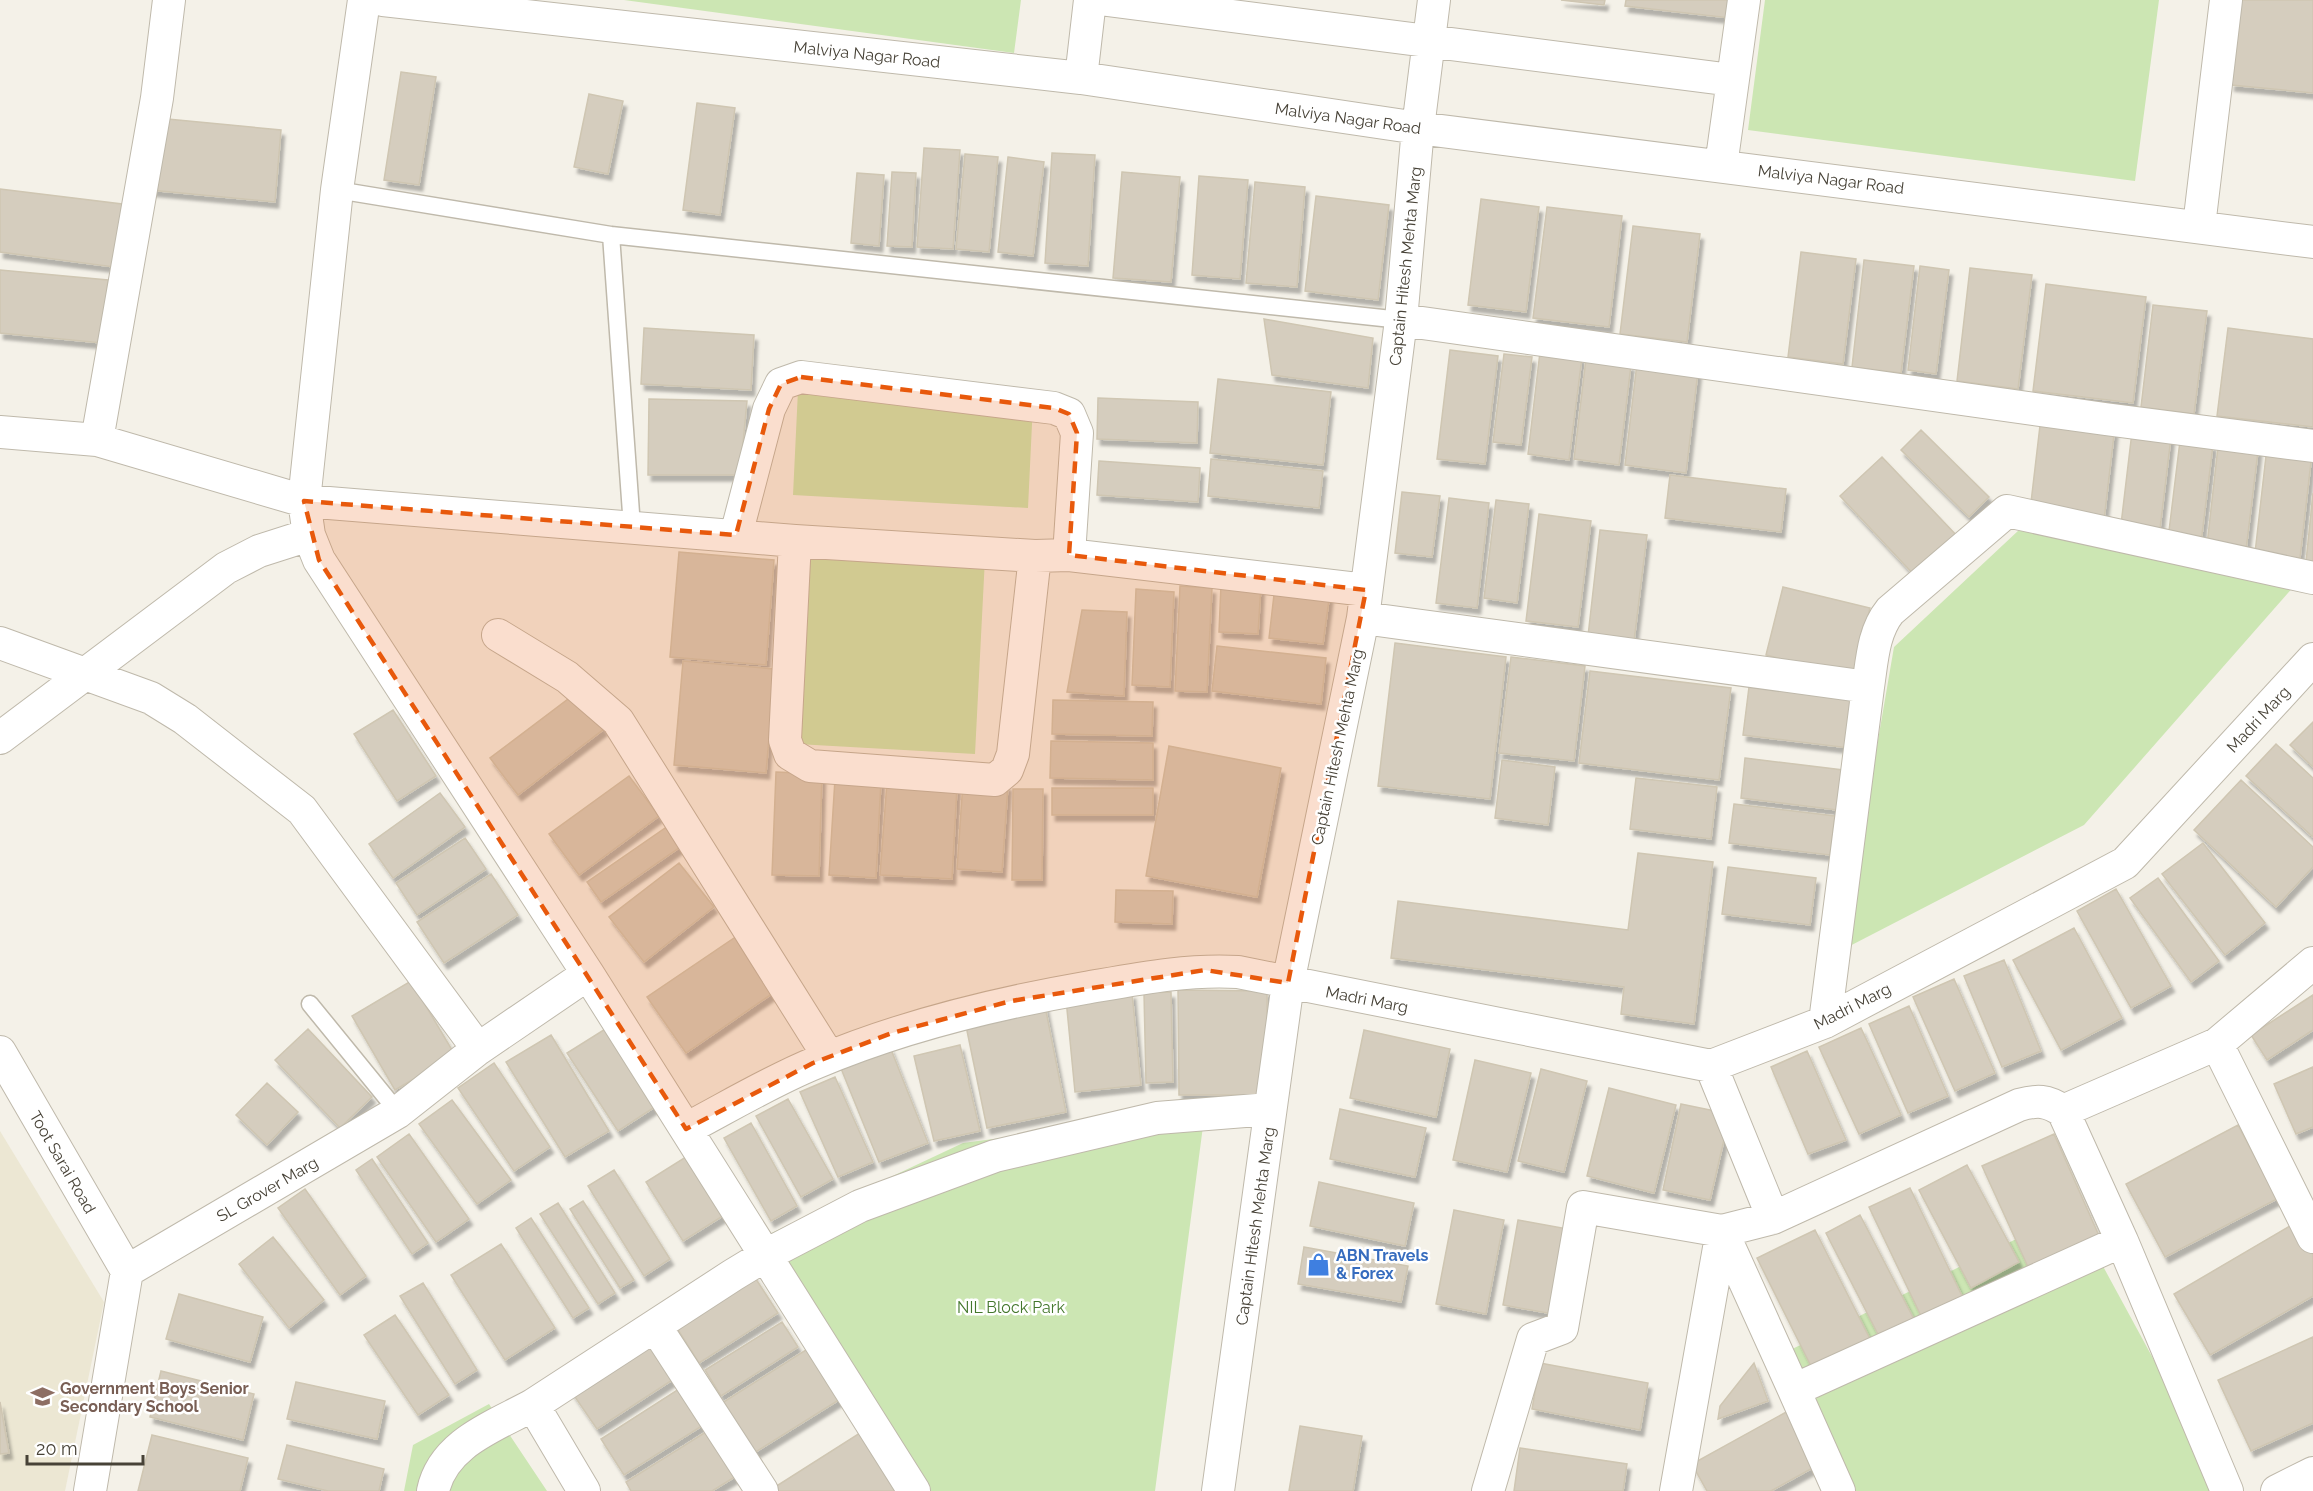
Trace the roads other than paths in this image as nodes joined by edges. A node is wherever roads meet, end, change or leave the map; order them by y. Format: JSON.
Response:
{"nodes":[{"id":1,"x":169,"y":0,"type":"edge"},
{"id":2,"x":364,"y":0,"type":"edge"},
{"id":3,"x":383,"y":0,"type":"edge"},
{"id":4,"x":1090,"y":0,"type":"edge"},
{"id":5,"x":1107,"y":0,"type":"edge"},
{"id":6,"x":1434,"y":0,"type":"edge"},
{"id":7,"x":1744,"y":0,"type":"edge"},
{"id":8,"x":2226,"y":0,"type":"edge"},
{"id":9,"x":1267,"y":10,"type":"edge"},
{"id":10,"x":1429,"y":40,"type":"junction"},
{"id":11,"x":1081,"y":78,"type":"junction"},
{"id":12,"x":1732,"y":80,"type":"junction"},
{"id":13,"x":1418,"y":129,"type":"junction"},
{"id":14,"x":1721,"y":166,"type":"junction"},
{"id":15,"x":337,"y":190,"type":"junction"},
{"id":16,"x":2199,"y":226,"type":"junction"},
{"id":17,"x":611,"y":235,"type":"junction"},
{"id":18,"x":2313,"y":242,"type":"edge"},
{"id":19,"x":1401,"y":320,"type":"junction"},
{"id":20,"x":0,"y":432,"type":"edge"},
{"id":21,"x":97,"y":440,"type":"junction"},
{"id":22,"x":2313,"y":447,"type":"edge"},
{"id":23,"x":304,"y":501,"type":"junction"},
{"id":24,"x":632,"y":527,"type":"junction"},
{"id":25,"x":309,"y":535,"type":"junction"},
{"id":26,"x":736,"y":535,"type":"junction"},
{"id":27,"x":795,"y":541,"type":"junction"},
{"id":28,"x":1069,"y":555,"type":"junction"},
{"id":29,"x":1035,"y":556,"type":"junction"},
{"id":30,"x":2313,"y":578,"type":"edge"},
{"id":31,"x":1364,"y":604,"type":"junction"},
{"id":32,"x":498,"y":635,"type":"dead end"},
{"id":33,"x":0,"y":643,"type":"edge"},
{"id":34,"x":2313,"y":659,"type":"edge"},
{"id":35,"x":85,"y":675,"type":"junction"},
{"id":36,"x":1868,"y":687,"type":"junction"},
{"id":37,"x":0,"y":738,"type":"edge"},
{"id":38,"x":2313,"y":963,"type":"edge"},
{"id":39,"x":588,"y":974,"type":"junction"},
{"id":40,"x":1288,"y":983,"type":"junction"},
{"id":41,"x":310,"y":1004,"type":"dead end"},
{"id":42,"x":1825,"y":1022,"type":"junction"},
{"id":43,"x":2217,"y":1044,"type":"junction"},
{"id":44,"x":478,"y":1049,"type":"junction"},
{"id":45,"x":0,"y":1052,"type":"edge"},
{"id":46,"x":829,"y":1057,"type":"junction"},
{"id":47,"x":1711,"y":1066,"type":"junction"},
{"id":48,"x":1270,"y":1109,"type":"junction"},
{"id":49,"x":2063,"y":1111,"type":"junction"},
{"id":50,"x":398,"y":1112,"type":"junction"},
{"id":51,"x":686,"y":1129,"type":"junction"},
{"id":52,"x":1773,"y":1218,"type":"junction"},
{"id":53,"x":1722,"y":1231,"type":"junction"},
{"id":54,"x":2313,"y":1237,"type":"edge"},
{"id":55,"x":2122,"y":1241,"type":"junction"},
{"id":56,"x":766,"y":1255,"type":"junction"},
{"id":57,"x":126,"y":1271,"type":"junction"},
{"id":58,"x":655,"y":1326,"type":"junction"},
{"id":59,"x":1794,"y":1390,"type":"junction"},
{"id":60,"x":533,"y":1405,"type":"junction"},
{"id":61,"x":2313,"y":1473,"type":"edge"},
{"id":62,"x":90,"y":1491,"type":"edge"},
{"id":63,"x":433,"y":1491,"type":"edge"},
{"id":64,"x":584,"y":1491,"type":"edge"},
{"id":65,"x":762,"y":1491,"type":"edge"},
{"id":66,"x":914,"y":1491,"type":"edge"},
{"id":67,"x":1218,"y":1491,"type":"edge"},
{"id":68,"x":1488,"y":1491,"type":"edge"},
{"id":69,"x":1676,"y":1491,"type":"edge"},
{"id":70,"x":1839,"y":1491,"type":"edge"},
{"id":71,"x":2227,"y":1491,"type":"edge"},
{"id":72,"x":2277,"y":1491,"type":"edge"}],
"edges":[{"from":1,"to":21,"type":"street"},
{"from":2,"to":15,"type":"street"},
{"from":3,"to":11,"type":"street","name":"Malviya Nagar Road"},
{"from":4,"to":11,"type":"street"},
{"from":5,"to":9,"type":"street"},
{"from":6,"to":10,"type":"street","name":"Captain Hitesh Mehta Marg"},
{"from":7,"to":12,"type":"street"},
{"from":8,"to":16,"type":"street"},
{"from":9,"to":10,"type":"street"},
{"from":10,"to":12,"type":"street"},
{"from":10,"to":13,"type":"street","name":"Captain Hitesh Mehta Marg"},
{"from":11,"to":13,"type":"street","name":"Malviya Nagar Road"},
{"from":12,"to":14,"type":"street"},
{"from":13,"to":14,"type":"street","name":"Malviya Nagar Road"},
{"from":13,"to":19,"type":"street","name":"Captain Hitesh Mehta Marg"},
{"from":14,"to":16,"type":"street","name":"Malviya Nagar Road"},
{"from":15,"to":17,"type":"lane"},
{"from":15,"to":23,"type":"street"},
{"from":16,"to":18,"type":"street","name":"Malviya Nagar Road"},
{"from":17,"to":19,"type":"lane"},
{"from":17,"to":24,"type":"lane"},
{"from":19,"to":22,"type":"street"},
{"from":19,"to":31,"type":"street","name":"Captain Hitesh Mehta Marg"},
{"from":20,"to":21,"type":"street"},
{"from":21,"to":23,"type":"street"},
{"from":23,"to":24,"type":"street"},
{"from":23,"to":25,"type":"street"},
{"from":24,"to":26,"type":"street"},
{"from":25,"to":35,"type":"street"},
{"from":25,"to":39,"type":"street"},
{"from":26,"to":27,"type":"street"},
{"from":26,"to":28,"type":"street"},
{"from":27,"to":29,"type":"street"},
{"from":27,"to":29,"type":"street"},
{"from":28,"to":29,"type":"street"},
{"from":28,"to":31,"type":"street"},
{"from":30,"to":36,"type":"street"},
{"from":31,"to":36,"type":"street"},
{"from":31,"to":40,"type":"street","name":"Captain Hitesh Mehta Marg"},
{"from":32,"to":46,"type":"street"},
{"from":33,"to":35,"type":"street"},
{"from":34,"to":42,"type":"street","name":"Madri Marg"},
{"from":35,"to":37,"type":"street"},
{"from":35,"to":44,"type":"street"},
{"from":36,"to":42,"type":"street"},
{"from":38,"to":43,"type":"street"},
{"from":39,"to":44,"type":"street","name":"SL Grover Marg"},
{"from":39,"to":51,"type":"street"},
{"from":40,"to":46,"type":"street","name":"Madri Marg"},
{"from":40,"to":47,"type":"street","name":"Madri Marg"},
{"from":40,"to":48,"type":"street","name":"Captain Hitesh Mehta Marg"},
{"from":41,"to":50,"type":"lane"},
{"from":42,"to":47,"type":"street","name":"Madri Marg"},
{"from":43,"to":49,"type":"street"},
{"from":43,"to":54,"type":"street"},
{"from":44,"to":50,"type":"street","name":"SL Grover Marg"},
{"from":45,"to":57,"type":"street","name":"Toot Sarai Road"},
{"from":46,"to":51,"type":"street","name":"Madri Marg"},
{"from":47,"to":52,"type":"street"},
{"from":48,"to":56,"type":"street"},
{"from":48,"to":67,"type":"street","name":"Captain Hitesh Mehta Marg"},
{"from":49,"to":52,"type":"street"},
{"from":49,"to":55,"type":"street"},
{"from":50,"to":57,"type":"street","name":"SL Grover Marg"},
{"from":51,"to":56,"type":"street"},
{"from":52,"to":53,"type":"street"},
{"from":53,"to":59,"type":"street"},
{"from":53,"to":68,"type":"street"},
{"from":53,"to":69,"type":"street"},
{"from":55,"to":59,"type":"street"},
{"from":55,"to":71,"type":"street"},
{"from":56,"to":58,"type":"street"},
{"from":56,"to":66,"type":"street"},
{"from":57,"to":62,"type":"street"},
{"from":58,"to":60,"type":"street"},
{"from":58,"to":65,"type":"street"},
{"from":59,"to":70,"type":"street"},
{"from":60,"to":63,"type":"street"},
{"from":60,"to":64,"type":"street"},
{"from":61,"to":72,"type":"street"}]}
